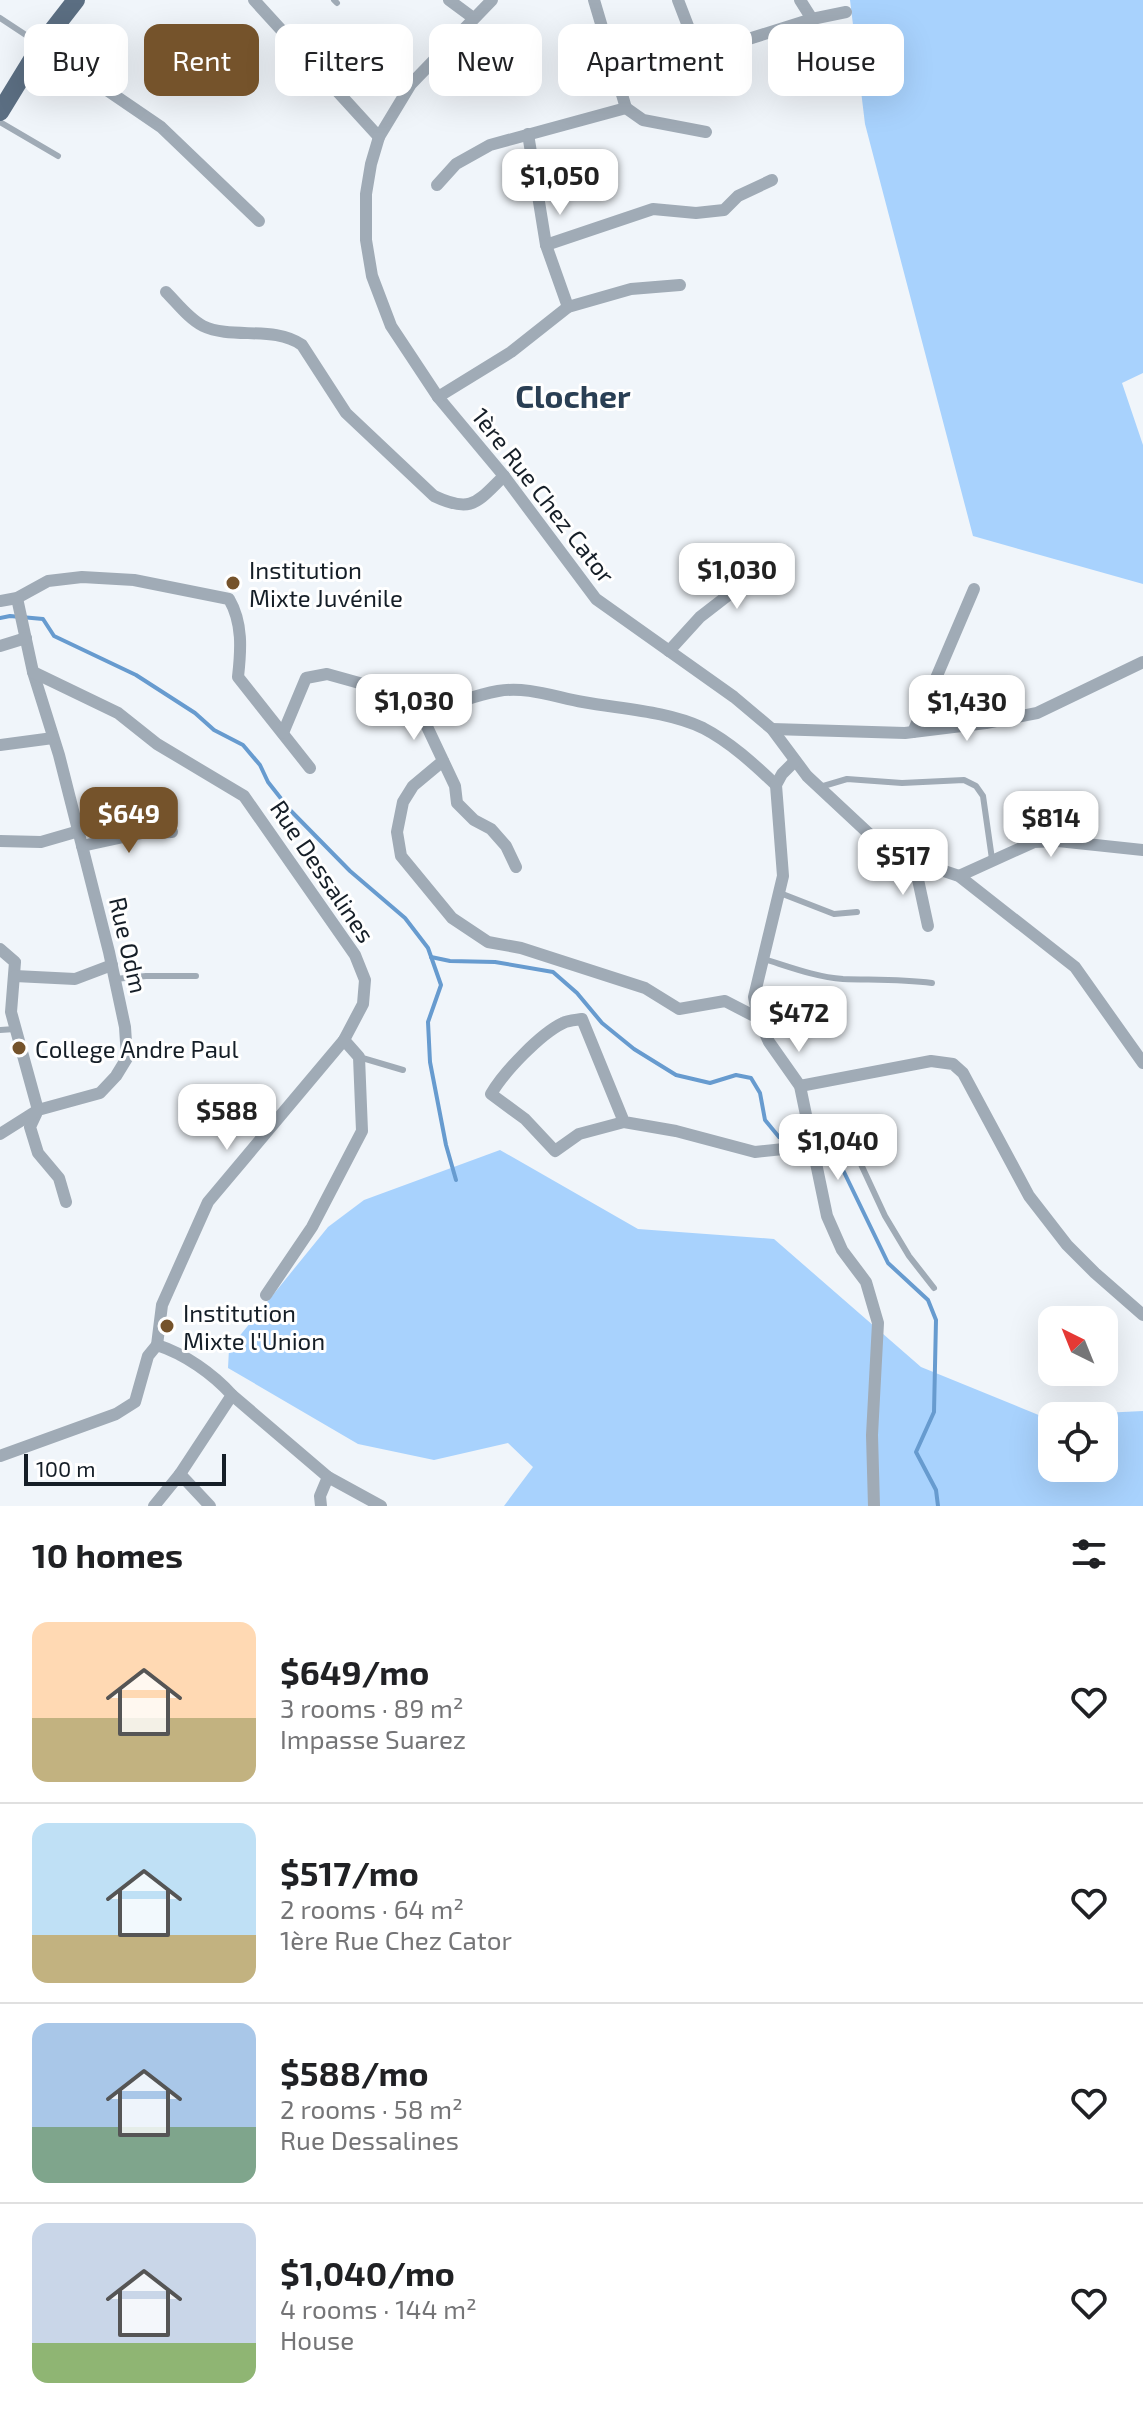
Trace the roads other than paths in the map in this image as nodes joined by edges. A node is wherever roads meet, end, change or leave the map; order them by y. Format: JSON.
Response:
{"nodes":[{"id":1,"x":76,"y":0,"type":"edge"},
{"id":2,"x":254,"y":0,"type":"edge"},
{"id":3,"x":449,"y":0,"type":"edge"},
{"id":4,"x":492,"y":0,"type":"edge"},
{"id":5,"x":594,"y":0,"type":"edge"},
{"id":6,"x":678,"y":0,"type":"edge"},
{"id":7,"x":800,"y":0,"type":"edge"},
{"id":8,"x":844,"y":6,"type":"edge"},
{"id":9,"x":472,"y":17,"type":"junction"},
{"id":10,"x":0,"y":18,"type":"edge"},
{"id":11,"x":812,"y":19,"type":"junction"},
{"id":12,"x":57,"y":24,"type":"edge"},
{"id":13,"x":24,"y":34,"type":"edge"},
{"id":14,"x":24,"y":73,"type":"edge"},
{"id":15,"x":116,"y":96,"type":"edge"},
{"id":16,"x":626,"y":108,"type":"junction"},
{"id":17,"x":0,"y":112,"type":"edge"},
{"id":18,"x":0,"y":122,"type":"edge"},
{"id":19,"x":706,"y":132,"type":"dead end"},
{"id":20,"x":528,"y":134,"type":"junction"},
{"id":21,"x":379,"y":137,"type":"junction"},
{"id":22,"x":58,"y":156,"type":"dead end"},
{"id":23,"x":772,"y":180,"type":"dead end"},
{"id":24,"x":437,"y":185,"type":"dead end"},
{"id":25,"x":259,"y":221,"type":"dead end"},
{"id":26,"x":546,"y":245,"type":"junction"},
{"id":27,"x":680,"y":285,"type":"dead end"},
{"id":28,"x":166,"y":292,"type":"dead end"},
{"id":29,"x":568,"y":307,"type":"junction"},
{"id":30,"x":438,"y":397,"type":"junction"},
{"id":31,"x":504,"y":476,"type":"junction"},
{"id":32,"x":785,"y":551,"type":"dead end"},
{"id":33,"x":974,"y":589,"type":"dead end"},
{"id":34,"x":17,"y":598,"type":"junction"},
{"id":35,"x":0,"y":601,"type":"edge"},
{"id":36,"x":26,"y":638,"type":"junction"},
{"id":37,"x":0,"y":646,"type":"edge"},
{"id":38,"x":669,"y":651,"type":"junction"},
{"id":39,"x":1143,"y":662,"type":"edge"},
{"id":40,"x":33,"y":672,"type":"junction"},
{"id":41,"x":422,"y":716,"type":"junction"},
{"id":42,"x":772,"y":729,"type":"junction"},
{"id":43,"x":913,"y":732,"type":"junction"},
{"id":44,"x":283,"y":733,"type":"junction"},
{"id":45,"x":53,"y":738,"type":"junction"},
{"id":46,"x":0,"y":745,"type":"edge"},
{"id":47,"x":443,"y":761,"type":"junction"},
{"id":48,"x":795,"y":761,"type":"junction"},
{"id":49,"x":310,"y":768,"type":"dead end"},
{"id":50,"x":776,"y":785,"type":"junction"},
{"id":51,"x":820,"y":787,"type":"junction"},
{"id":52,"x":79,"y":831,"type":"junction"},
{"id":53,"x":172,"y":832,"type":"dead end"},
{"id":54,"x":0,"y":841,"type":"edge"},
{"id":55,"x":82,"y":846,"type":"junction"},
{"id":56,"x":1143,"y":850,"type":"edge"},
{"id":57,"x":992,"y":859,"type":"junction"},
{"id":58,"x":914,"y":861,"type":"junction"},
{"id":59,"x":516,"y":867,"type":"dead end"},
{"id":60,"x":959,"y":876,"type":"junction"},
{"id":61,"x":780,"y":893,"type":"junction"},
{"id":62,"x":857,"y":912,"type":"dead end"},
{"id":63,"x":928,"y":926,"type":"dead end"},
{"id":64,"x":0,"y":949,"type":"edge"},
{"id":65,"x":764,"y":959,"type":"junction"},
{"id":66,"x":112,"y":965,"type":"junction"},
{"id":67,"x":15,"y":976,"type":"junction"},
{"id":68,"x":196,"y":976,"type":"dead end"},
{"id":69,"x":115,"y":979,"type":"junction"},
{"id":70,"x":932,"y":983,"type":"dead end"},
{"id":71,"x":758,"y":1018,"type":"junction"},
{"id":72,"x":15,"y":1029,"type":"junction"},
{"id":73,"x":0,"y":1030,"type":"edge"},
{"id":74,"x":344,"y":1040,"type":"junction"},
{"id":75,"x":359,"y":1057,"type":"junction"},
{"id":76,"x":1143,"y":1063,"type":"edge"},
{"id":77,"x":403,"y":1070,"type":"dead end"},
{"id":78,"x":800,"y":1086,"type":"junction"},
{"id":79,"x":38,"y":1110,"type":"junction"},
{"id":80,"x":624,"y":1122,"type":"junction"},
{"id":81,"x":0,"y":1134,"type":"edge"},
{"id":82,"x":812,"y":1146,"type":"junction"},
{"id":83,"x":66,"y":1202,"type":"dead end"},
{"id":84,"x":934,"y":1288,"type":"dead end"},
{"id":85,"x":266,"y":1295,"type":"dead end"},
{"id":86,"x":1143,"y":1315,"type":"edge"},
{"id":87,"x":157,"y":1345,"type":"junction"},
{"id":88,"x":232,"y":1395,"type":"junction"},
{"id":89,"x":0,"y":1456,"type":"edge"},
{"id":90,"x":180,"y":1474,"type":"junction"},
{"id":91,"x":328,"y":1477,"type":"junction"},
{"id":92,"x":154,"y":1506,"type":"edge"},
{"id":93,"x":210,"y":1506,"type":"edge"},
{"id":94,"x":321,"y":1506,"type":"edge"},
{"id":95,"x":381,"y":1506,"type":"edge"},
{"id":96,"x":874,"y":1506,"type":"edge"}],
"edges":[{"from":1,"to":12,"type":"main road"},
{"from":2,"to":21,"type":"street"},
{"from":3,"to":9,"type":"street"},
{"from":4,"to":9,"type":"street","name":"1ère Rue Chez Cator"},
{"from":5,"to":16,"type":"street"},
{"from":6,"to":11,"type":"street"},
{"from":7,"to":11,"type":"street"},
{"from":8,"to":11,"type":"street"},
{"from":9,"to":21,"type":"street","name":"1ère Rue Chez Cator"},
{"from":10,"to":13,"type":"lane"},
{"from":14,"to":17,"type":"main road"},
{"from":15,"to":25,"type":"street"},
{"from":16,"to":19,"type":"street"},
{"from":16,"to":20,"type":"street"},
{"from":18,"to":22,"type":"lane"},
{"from":20,"to":24,"type":"street"},
{"from":20,"to":26,"type":"street"},
{"from":21,"to":30,"type":"street","name":"1ère Rue Chez Cator"},
{"from":23,"to":26,"type":"street"},
{"from":26,"to":29,"type":"street"},
{"from":27,"to":29,"type":"street"},
{"from":28,"to":31,"type":"street"},
{"from":29,"to":30,"type":"street"},
{"from":30,"to":31,"type":"street","name":"1ère Rue Chez Cator"},
{"from":31,"to":38,"type":"street","name":"1ère Rue Chez Cator"},
{"from":32,"to":38,"type":"street"},
{"from":33,"to":43,"type":"street"},
{"from":34,"to":35,"type":"street"},
{"from":34,"to":36,"type":"street","name":"Rue Odm"},
{"from":34,"to":44,"type":"street"},
{"from":36,"to":37,"type":"street"},
{"from":36,"to":40,"type":"street","name":"Rue Odm"},
{"from":38,"to":42,"type":"street","name":"1ère Rue Chez Cator"},
{"from":39,"to":43,"type":"street"},
{"from":40,"to":45,"type":"street","name":"Rue Odm"},
{"from":40,"to":74,"type":"street","name":"Rue Dessalines"},
{"from":41,"to":44,"type":"street"},
{"from":41,"to":47,"type":"street"},
{"from":41,"to":50,"type":"street"},
{"from":42,"to":43,"type":"street"},
{"from":42,"to":48,"type":"street","name":"1ère Rue Chez Cator"},
{"from":44,"to":49,"type":"street"},
{"from":45,"to":46,"type":"street"},
{"from":45,"to":52,"type":"street","name":"Rue Odm"},
{"from":47,"to":59,"type":"street"},
{"from":47,"to":71,"type":"street"},
{"from":48,"to":50,"type":"street"},
{"from":48,"to":51,"type":"street","name":"1ère Rue Chez Cator"},
{"from":50,"to":61,"type":"street"},
{"from":51,"to":57,"type":"lane"},
{"from":51,"to":58,"type":"street","name":"1ère Rue Chez Cator"},
{"from":52,"to":54,"type":"street"},
{"from":52,"to":55,"type":"street","name":"Rue Odm"},
{"from":53,"to":55,"type":"street"},
{"from":55,"to":66,"type":"street","name":"Rue Odm"},
{"from":56,"to":57,"type":"street"},
{"from":57,"to":60,"type":"street"},
{"from":58,"to":60,"type":"street","name":"1ère Rue Chez Cator"},
{"from":58,"to":63,"type":"street"},
{"from":60,"to":76,"type":"street","name":"1ère Rue Chez Cator"},
{"from":61,"to":62,"type":"lane"},
{"from":61,"to":65,"type":"street"},
{"from":64,"to":67,"type":"street"},
{"from":65,"to":70,"type":"lane"},
{"from":65,"to":71,"type":"street"},
{"from":66,"to":67,"type":"street"},
{"from":66,"to":69,"type":"street","name":"Rue Odm"},
{"from":67,"to":72,"type":"street"},
{"from":68,"to":69,"type":"lane"},
{"from":69,"to":79,"type":"street","name":"Rue Odm"},
{"from":71,"to":78,"type":"street"},
{"from":72,"to":73,"type":"lane"},
{"from":72,"to":79,"type":"street"},
{"from":74,"to":75,"type":"street"},
{"from":74,"to":87,"type":"street","name":"Rue Dessalines"},
{"from":75,"to":77,"type":"lane"},
{"from":75,"to":85,"type":"street"},
{"from":78,"to":82,"type":"street"},
{"from":78,"to":86,"type":"street"},
{"from":79,"to":81,"type":"street","name":"Rue Odm"},
{"from":79,"to":83,"type":"street"},
{"from":80,"to":80,"type":"street"},
{"from":80,"to":82,"type":"street"},
{"from":82,"to":84,"type":"lane"},
{"from":82,"to":96,"type":"street"},
{"from":87,"to":88,"type":"street"},
{"from":87,"to":89,"type":"street","name":"Rue Dessalines"},
{"from":88,"to":90,"type":"street"},
{"from":88,"to":91,"type":"street"},
{"from":90,"to":92,"type":"street"},
{"from":90,"to":93,"type":"street"},
{"from":91,"to":94,"type":"street"},
{"from":91,"to":95,"type":"street"}]}
